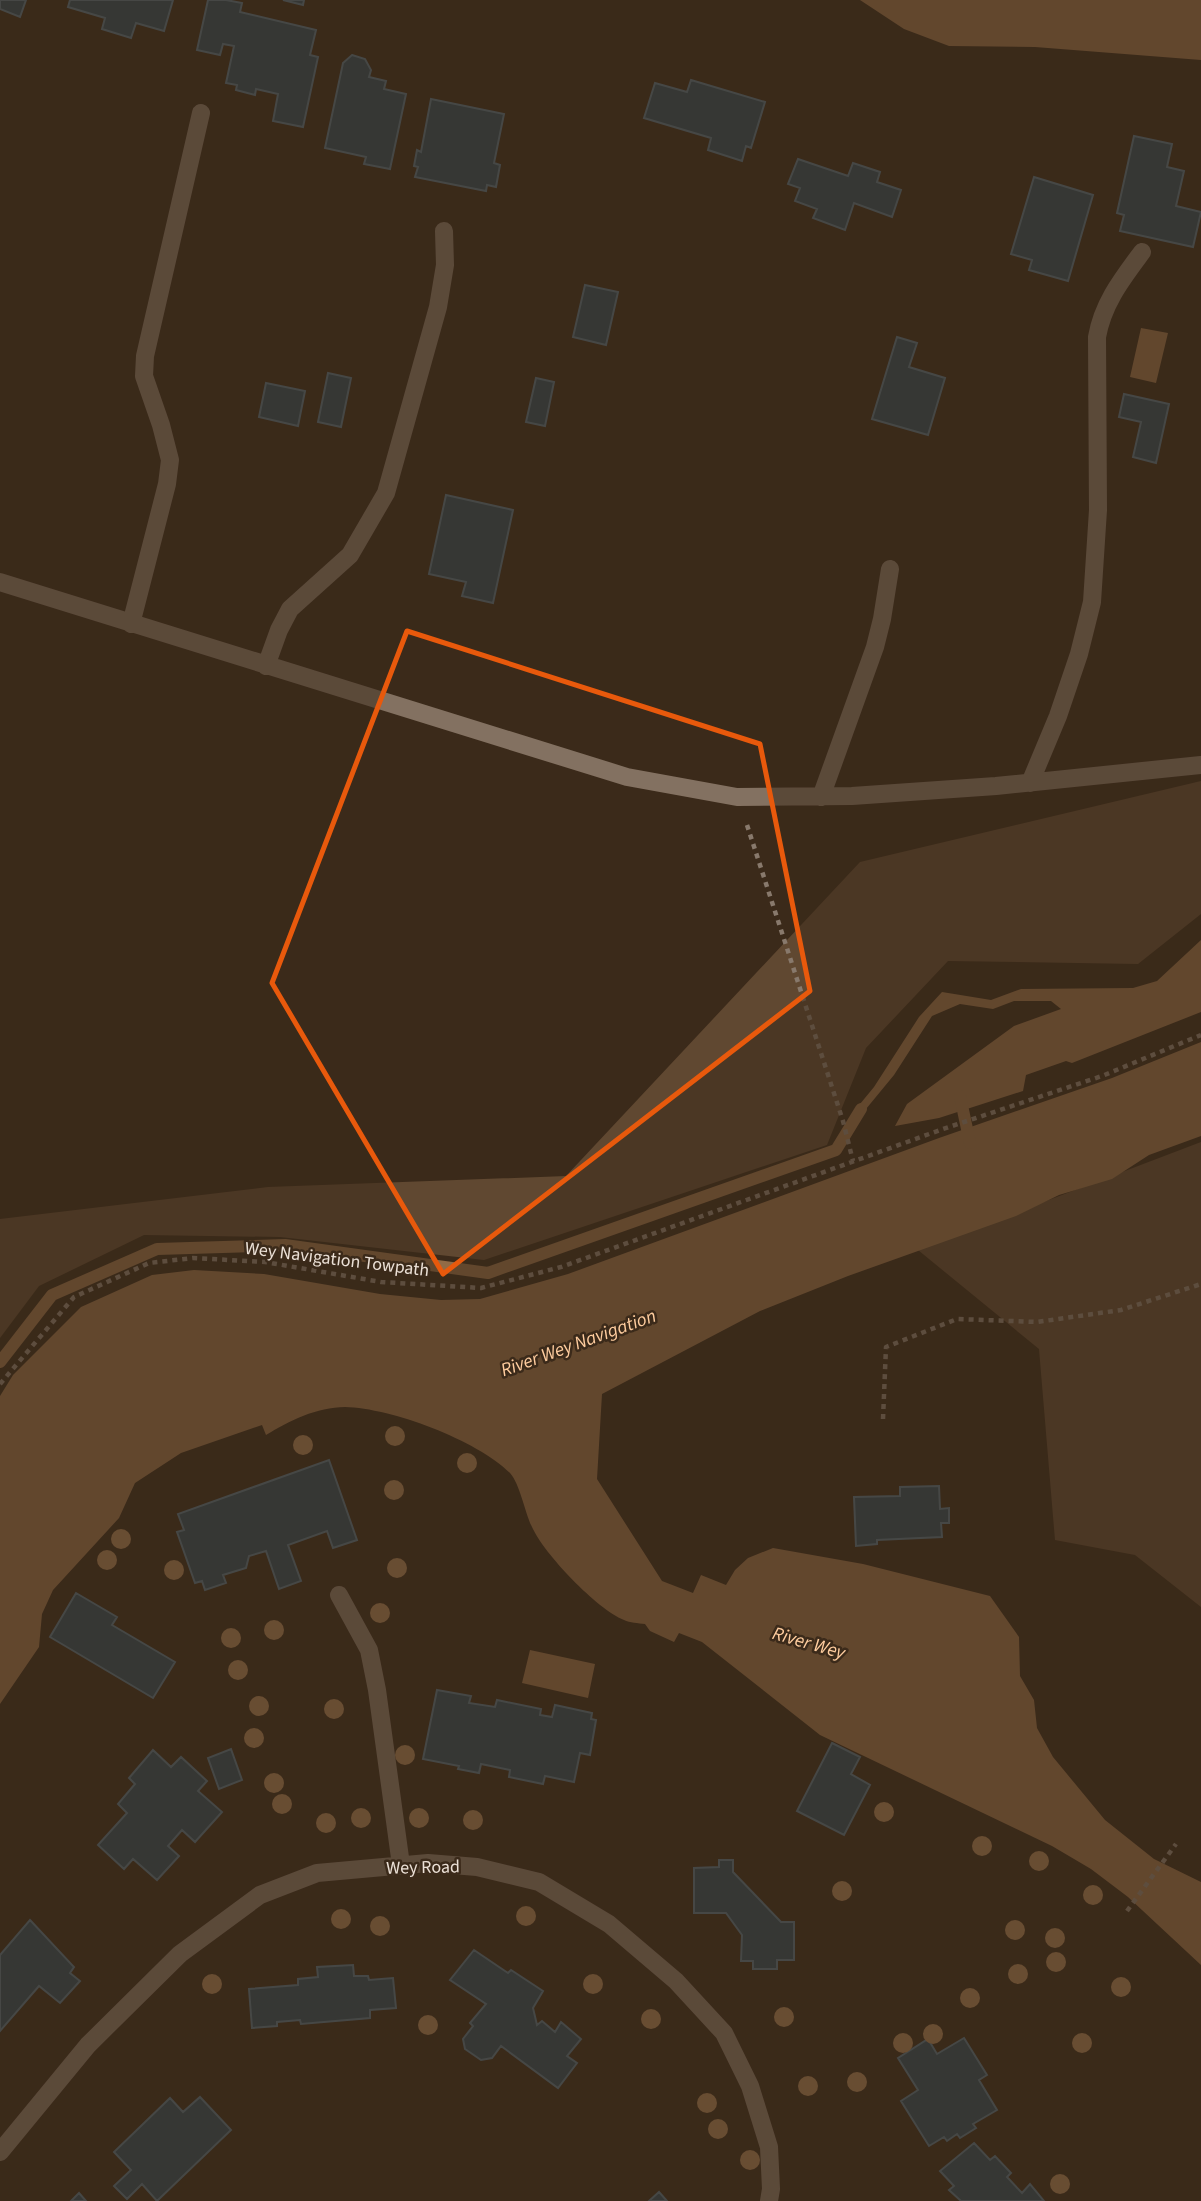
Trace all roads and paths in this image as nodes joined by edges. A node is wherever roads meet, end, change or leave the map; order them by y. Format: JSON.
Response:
{"nodes":[{"id":1,"x":201,"y":113,"type":"dead end"},
{"id":2,"x":444,"y":231,"type":"dead end"},
{"id":3,"x":1142,"y":252,"type":"dead end"},
{"id":4,"x":890,"y":569,"type":"dead end"},
{"id":5,"x":0,"y":582,"type":"edge"},
{"id":6,"x":131,"y":624,"type":"junction"},
{"id":7,"x":266,"y":666,"type":"junction"},
{"id":8,"x":1201,"y":765,"type":"edge"},
{"id":9,"x":1030,"y":783,"type":"junction"},
{"id":10,"x":737,"y":797,"type":"junction"},
{"id":11,"x":821,"y":797,"type":"junction"},
{"id":12,"x":1201,"y":1035,"type":"edge"},
{"id":13,"x":853,"y":1161,"type":"junction"},
{"id":14,"x":1201,"y":1284,"type":"edge"},
{"id":15,"x":0,"y":1384,"type":"edge"},
{"id":16,"x":883,"y":1419,"type":"dead end"},
{"id":17,"x":339,"y":1595,"type":"dead end"},
{"id":18,"x":1176,"y":1844,"type":"dead end"},
{"id":19,"x":401,"y":1865,"type":"junction"},
{"id":20,"x":1128,"y":1911,"type":"dead end"},
{"id":21,"x":0,"y":2152,"type":"edge"},
{"id":22,"x":769,"y":2201,"type":"edge"}],
"edges":[{"from":1,"to":6,"type":"street"},
{"from":2,"to":7,"type":"street"},
{"from":3,"to":9,"type":"street"},
{"from":4,"to":11,"type":"street"},
{"from":5,"to":6,"type":"street"},
{"from":6,"to":7,"type":"street"},
{"from":7,"to":10,"type":"street"},
{"from":8,"to":9,"type":"street"},
{"from":9,"to":11,"type":"street"},
{"from":10,"to":11,"type":"street"},
{"from":10,"to":13,"type":"path"},
{"from":12,"to":13,"type":"path","name":"Wey Navigation Towpath"},
{"from":13,"to":15,"type":"path","name":"Wey Navigation Towpath"},
{"from":14,"to":16,"type":"path"},
{"from":17,"to":19,"type":"street"},
{"from":18,"to":20,"type":"path"},
{"from":19,"to":21,"type":"street","name":"Wey Road"},
{"from":19,"to":22,"type":"street","name":"Wey Road"}]}
